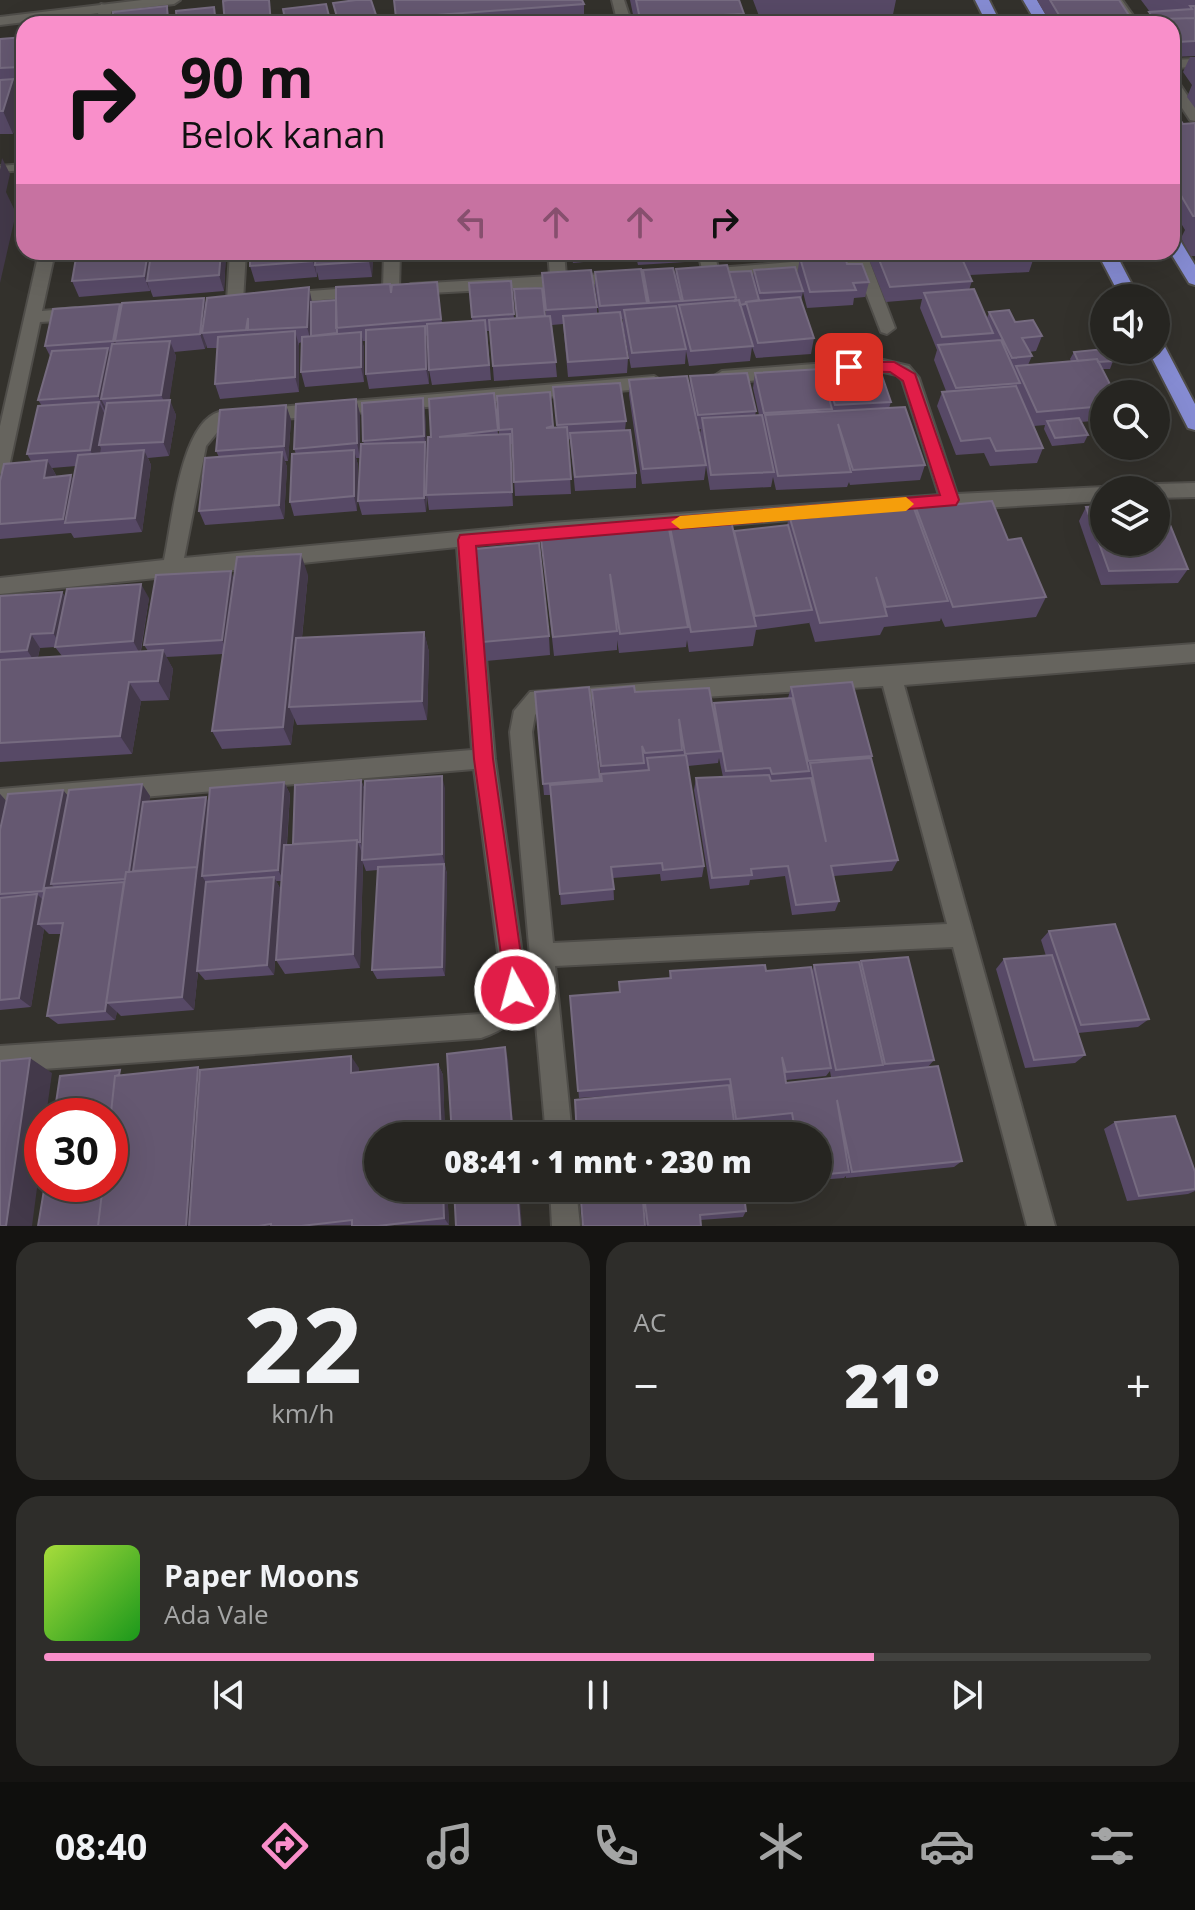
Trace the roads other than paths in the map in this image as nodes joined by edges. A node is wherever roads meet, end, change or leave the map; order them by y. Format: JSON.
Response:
{"nodes":[{"id":1,"x":174,"y":0,"type":"edge"},
{"id":2,"x":106,"y":7,"type":"junction"},
{"id":3,"x":68,"y":16,"type":"edge"},
{"id":4,"x":104,"y":16,"type":"edge"},
{"id":5,"x":1180,"y":95,"type":"edge"},
{"id":6,"x":1195,"y":117,"type":"edge"},
{"id":7,"x":1180,"y":254,"type":"edge"},
{"id":8,"x":45,"y":260,"type":"edge"},
{"id":9,"x":239,"y":260,"type":"edge"},
{"id":10,"x":392,"y":260,"type":"edge"},
{"id":11,"x":557,"y":260,"type":"edge"},
{"id":12,"x":708,"y":260,"type":"edge"},
{"id":13,"x":825,"y":260,"type":"edge"},
{"id":14,"x":862,"y":260,"type":"edge"},
{"id":15,"x":1110,"y":260,"type":"edge"},
{"id":16,"x":711,"y":273,"type":"junction"},
{"id":17,"x":681,"y":275,"type":"edge"},
{"id":18,"x":635,"y":277,"type":"edge"},
{"id":19,"x":1195,"y":279,"type":"edge"},
{"id":20,"x":559,"y":282,"type":"junction"},
{"id":21,"x":1123,"y":284,"type":"edge"},
{"id":22,"x":391,"y":290,"type":"junction"},
{"id":23,"x":87,"y":313,"type":"edge"},
{"id":24,"x":32,"y":317,"type":"junction"},
{"id":25,"x":887,"y":328,"type":"dead end"},
{"id":26,"x":1164,"y":364,"type":"edge"},
{"id":27,"x":707,"y":378,"type":"edge"},
{"id":28,"x":675,"y":380,"type":"edge"},
{"id":29,"x":1195,"y":423,"type":"edge"},
{"id":30,"x":0,"y":467,"type":"edge"},
{"id":31,"x":1195,"y":490,"type":"edge"},
{"id":32,"x":1170,"y":491,"type":"edge"},
{"id":33,"x":1090,"y":495,"type":"edge"},
{"id":34,"x":950,"y":500,"type":"junction"},
{"id":35,"x":466,"y":540,"type":"junction"},
{"id":36,"x":173,"y":566,"type":"junction"},
{"id":37,"x":0,"y":586,"type":"edge"},
{"id":38,"x":1195,"y":653,"type":"edge"},
{"id":39,"x":891,"y":677,"type":"junction"},
{"id":40,"x":484,"y":759,"type":"junction"},
{"id":41,"x":0,"y":799,"type":"edge"},
{"id":42,"x":963,"y":935,"type":"junction"},
{"id":43,"x":542,"y":955,"type":"junction"},
{"id":44,"x":0,"y":1059,"type":"edge"},
{"id":45,"x":558,"y":1122,"type":"edge"},
{"id":46,"x":564,"y":1202,"type":"edge"},
{"id":47,"x":566,"y":1226,"type":"edge"},
{"id":48,"x":1041,"y":1226,"type":"edge"}],
"edges":[{"from":1,"to":2,"type":"street"},
{"from":2,"to":3,"type":"street"},
{"from":2,"to":4,"type":"street"},
{"from":5,"to":6,"type":"street"},
{"from":7,"to":19,"type":"highway"},
{"from":8,"to":24,"type":"street"},
{"from":9,"to":22,"type":"street"},
{"from":10,"to":22,"type":"street"},
{"from":11,"to":20,"type":"street"},
{"from":12,"to":16,"type":"street"},
{"from":13,"to":16,"type":"street"},
{"from":14,"to":25,"type":"street"},
{"from":15,"to":21,"type":"highway"},
{"from":16,"to":17,"type":"street"},
{"from":18,"to":20,"type":"street"},
{"from":20,"to":22,"type":"street"},
{"from":23,"to":24,"type":"street"},
{"from":24,"to":30,"type":"street"},
{"from":26,"to":29,"type":"highway"},
{"from":27,"to":34,"type":"street"},
{"from":28,"to":36,"type":"street"},
{"from":31,"to":32,"type":"street"},
{"from":33,"to":34,"type":"street"},
{"from":34,"to":35,"type":"street"},
{"from":35,"to":36,"type":"street"},
{"from":35,"to":40,"type":"street"},
{"from":36,"to":37,"type":"street"},
{"from":38,"to":39,"type":"street"},
{"from":39,"to":42,"type":"street"},
{"from":39,"to":43,"type":"street"},
{"from":40,"to":41,"type":"street"},
{"from":40,"to":44,"type":"street"},
{"from":42,"to":43,"type":"street"},
{"from":42,"to":48,"type":"street"},
{"from":43,"to":45,"type":"street"},
{"from":46,"to":47,"type":"street"}]}
